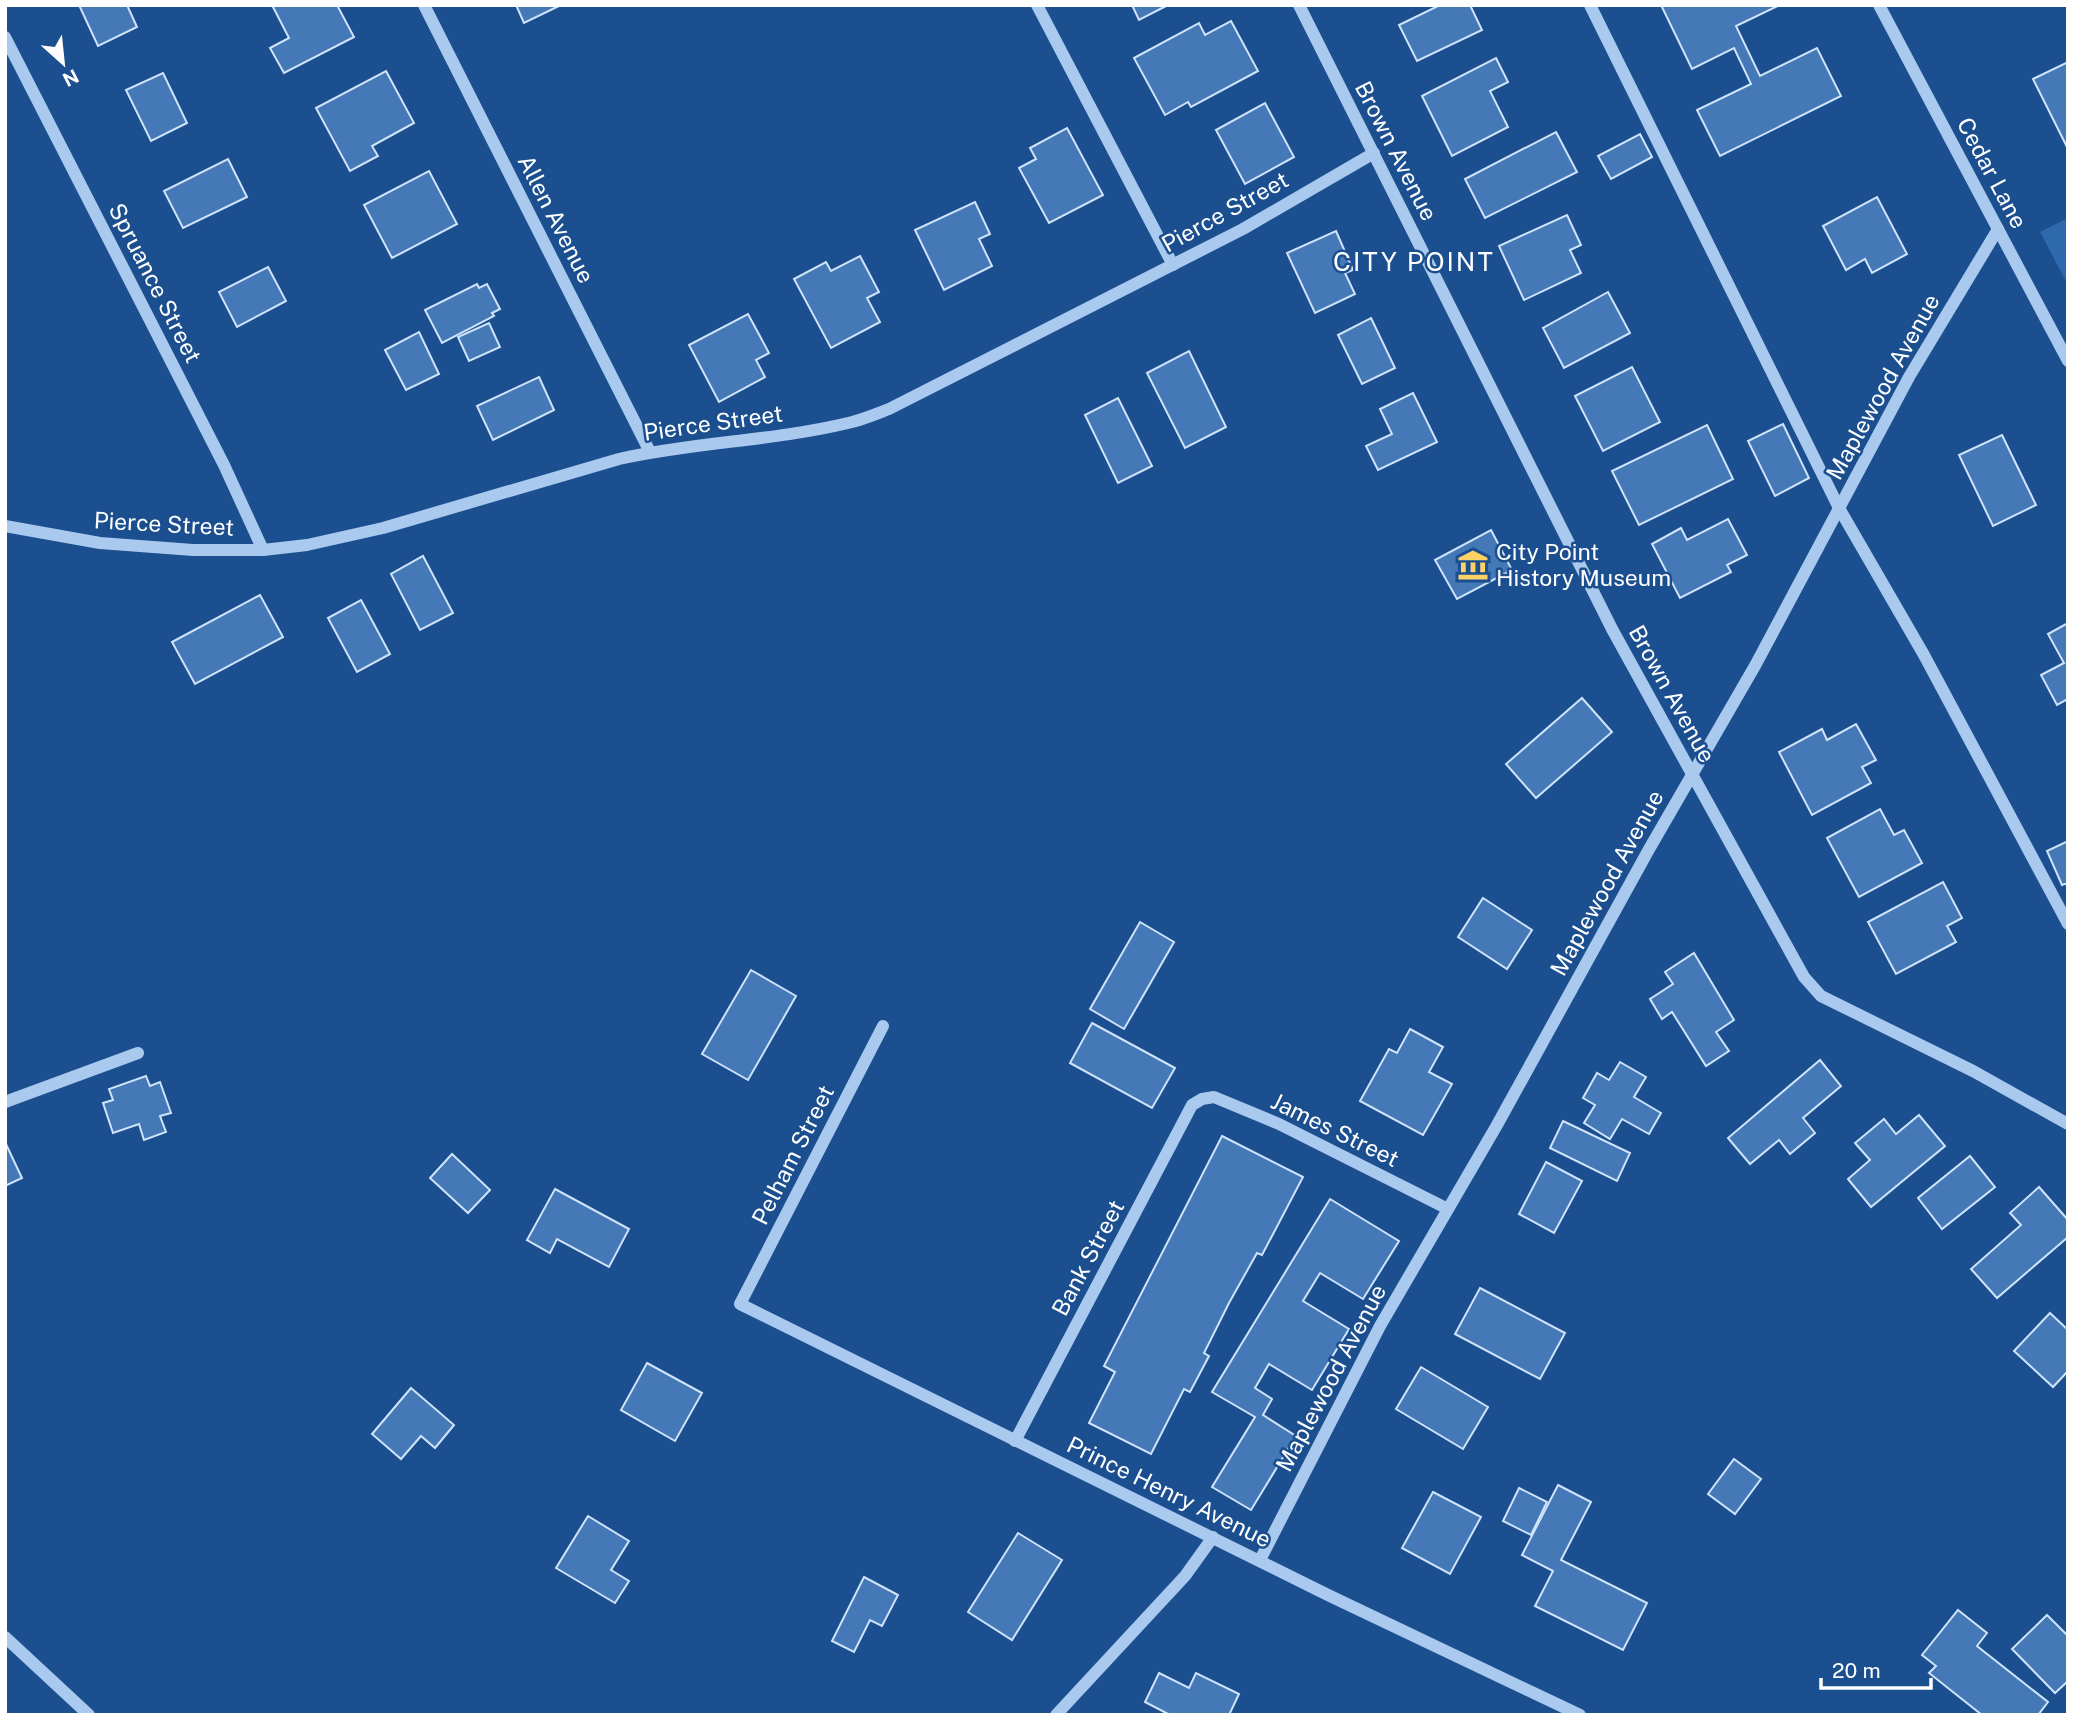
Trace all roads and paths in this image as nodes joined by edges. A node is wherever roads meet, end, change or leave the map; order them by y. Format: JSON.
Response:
{"nodes":[{"id":1,"x":424,"y":5,"type":"edge"},
{"id":2,"x":1037,"y":5,"type":"edge"},
{"id":3,"x":1299,"y":5,"type":"edge"},
{"id":4,"x":1590,"y":5,"type":"edge"},
{"id":5,"x":1879,"y":5,"type":"edge"},
{"id":6,"x":5,"y":37,"type":"edge"},
{"id":7,"x":1374,"y":153,"type":"junction"},
{"id":8,"x":1998,"y":229,"type":"junction"},
{"id":9,"x":1173,"y":265,"type":"junction"},
{"id":10,"x":2068,"y":360,"type":"edge"},
{"id":11,"x":650,"y":452,"type":"junction"},
{"id":12,"x":1839,"y":508,"type":"junction"},
{"id":13,"x":5,"y":526,"type":"edge"},
{"id":14,"x":263,"y":550,"type":"junction"},
{"id":15,"x":1693,"y":774,"type":"junction"},
{"id":16,"x":2068,"y":924,"type":"edge"},
{"id":17,"x":883,"y":1026,"type":"dead end"},
{"id":18,"x":138,"y":1053,"type":"dead end"},
{"id":19,"x":1202,"y":1099,"type":"joint"},
{"id":20,"x":5,"y":1102,"type":"edge"},
{"id":21,"x":2068,"y":1124,"type":"edge"},
{"id":22,"x":1448,"y":1209,"type":"junction"},
{"id":23,"x":740,"y":1304,"type":"joint"},
{"id":24,"x":1015,"y":1441,"type":"junction"},
{"id":25,"x":1213,"y":1537,"type":"junction"},
{"id":26,"x":1260,"y":1560,"type":"junction"},
{"id":27,"x":5,"y":1637,"type":"edge"},
{"id":28,"x":89,"y":1715,"type":"edge"},
{"id":29,"x":1055,"y":1715,"type":"edge"},
{"id":30,"x":1580,"y":1715,"type":"edge"}],
"edges":[{"from":1,"to":11,"type":"street","name":"Allen Avenue"},
{"from":2,"to":9,"type":"street"},
{"from":3,"to":7,"type":"street","name":"Brown Avenue"},
{"from":4,"to":12,"type":"street"},
{"from":5,"to":8,"type":"street","name":"Cedar Lane"},
{"from":6,"to":14,"type":"street","name":"Spruance Street"},
{"from":7,"to":9,"type":"street","name":"Pierce Street"},
{"from":7,"to":15,"type":"street","name":"Brown Avenue"},
{"from":8,"to":10,"type":"street","name":"Cedar Lane"},
{"from":8,"to":12,"type":"street","name":"Maplewood Avenue"},
{"from":9,"to":11,"type":"street","name":"Pierce Street"},
{"from":11,"to":14,"type":"street","name":"Pierce Street"},
{"from":12,"to":15,"type":"street","name":"Maplewood Avenue"},
{"from":12,"to":16,"type":"street"},
{"from":13,"to":14,"type":"street","name":"Pierce Street"},
{"from":15,"to":21,"type":"street","name":"Brown Avenue"},
{"from":15,"to":22,"type":"street","name":"Maplewood Avenue"},
{"from":17,"to":23,"type":"street","name":"Pelham Street"},
{"from":18,"to":20,"type":"street"},
{"from":19,"to":22,"type":"street","name":"James Street"},
{"from":19,"to":24,"type":"street","name":"Bank Street"},
{"from":22,"to":26,"type":"street","name":"Maplewood Avenue"},
{"from":23,"to":24,"type":"street","name":"Prince Henry Avenue"},
{"from":24,"to":25,"type":"street","name":"Prince Henry Avenue"},
{"from":25,"to":26,"type":"street","name":"Prince Henry Avenue"},
{"from":25,"to":29,"type":"street"},
{"from":26,"to":30,"type":"street","name":"Prince Henry Avenue"},
{"from":27,"to":28,"type":"street"}]}
